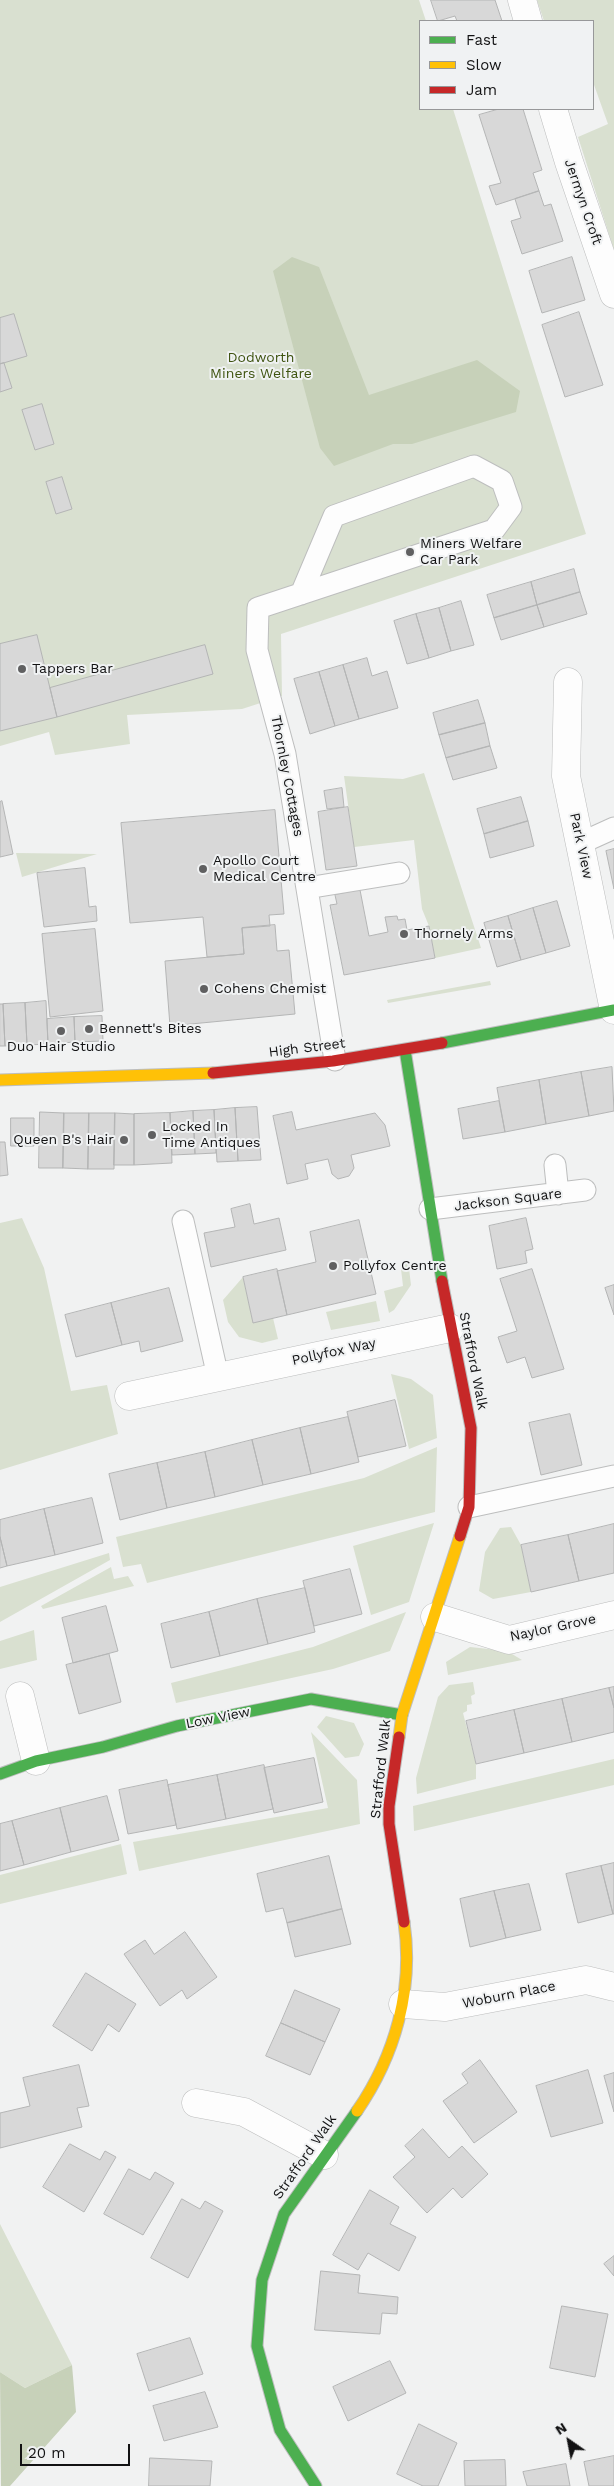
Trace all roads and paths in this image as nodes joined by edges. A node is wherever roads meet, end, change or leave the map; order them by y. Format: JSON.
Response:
{"nodes":[{"id":1,"x":522,"y":0,"type":"edge"},
{"id":2,"x":528,"y":20,"type":"edge"},
{"id":3,"x":553,"y":110,"type":"edge"},
{"id":4,"x":614,"y":294,"type":"edge"},
{"id":5,"x":301,"y":594,"type":"junction"},
{"id":6,"x":568,"y":682,"type":"dead end"},
{"id":7,"x":614,"y":828,"type":"edge"},
{"id":8,"x":581,"y":843,"type":"junction"},
{"id":9,"x":399,"y":873,"type":"dead end"},
{"id":10,"x":307,"y":888,"type":"junction"},
{"id":11,"x":614,"y":1010,"type":"edge"},
{"id":12,"x":405,"y":1050,"type":"junction"},
{"id":13,"x":335,"y":1060,"type":"junction"},
{"id":14,"x":0,"y":1080,"type":"edge"},
{"id":15,"x":555,"y":1165,"type":"dead end"},
{"id":16,"x":585,"y":1190,"type":"dead end"},
{"id":17,"x":558,"y":1194,"type":"junction"},
{"id":18,"x":430,"y":1209,"type":"junction"},
{"id":19,"x":183,"y":1221,"type":"dead end"},
{"id":20,"x":450,"y":1328,"type":"junction"},
{"id":21,"x":218,"y":1377,"type":"junction"},
{"id":22,"x":129,"y":1396,"type":"dead end"},
{"id":23,"x":614,"y":1476,"type":"edge"},
{"id":24,"x":469,"y":1508,"type":"junction"},
{"id":25,"x":614,"y":1615,"type":"edge"},
{"id":26,"x":435,"y":1617,"type":"junction"},
{"id":27,"x":20,"y":1696,"type":"dead end"},
{"id":28,"x":402,"y":1715,"type":"junction"},
{"id":29,"x":36,"y":1761,"type":"junction"},
{"id":30,"x":0,"y":1774,"type":"edge"},
{"id":31,"x":614,"y":1988,"type":"edge"},
{"id":32,"x":403,"y":2004,"type":"junction"},
{"id":33,"x":196,"y":2102,"type":"dead end"},
{"id":34,"x":324,"y":2155,"type":"junction"},
{"id":35,"x":316,"y":2486,"type":"edge"}],
"edges":[{"from":1,"to":2,"type":"street"},
{"from":3,"to":4,"type":"street","name":"Jermyn Croft"},
{"from":5,"to":5,"type":"lane"},
{"from":5,"to":10,"type":"lane","name":"Thornley Cottages"},
{"from":6,"to":8,"type":"street","name":"Park View"},
{"from":7,"to":8,"type":"lane"},
{"from":8,"to":11,"type":"street","name":"Park View"},
{"from":9,"to":10,"type":"lane"},
{"from":10,"to":13,"type":"lane","name":"Thornley Cottages"},
{"from":11,"to":12,"type":"street","name":"High Street"},
{"from":12,"to":13,"type":"street","name":"High Street"},
{"from":12,"to":18,"type":"street","name":"Strafford Walk"},
{"from":13,"to":14,"type":"street","name":"High Street"},
{"from":15,"to":17,"type":"lane"},
{"from":16,"to":17,"type":"lane","name":"Jackson Square"},
{"from":17,"to":18,"type":"lane","name":"Jackson Square"},
{"from":18,"to":20,"type":"street","name":"Strafford Walk"},
{"from":19,"to":21,"type":"lane"},
{"from":20,"to":21,"type":"street","name":"Pollyfox Way"},
{"from":20,"to":24,"type":"street","name":"Strafford Walk"},
{"from":21,"to":22,"type":"street","name":"Pollyfox Way"},
{"from":23,"to":24,"type":"lane"},
{"from":24,"to":26,"type":"street","name":"Strafford Walk"},
{"from":25,"to":26,"type":"street","name":"Naylor Grove"},
{"from":26,"to":28,"type":"street","name":"Strafford Walk"},
{"from":27,"to":29,"type":"street"},
{"from":28,"to":29,"type":"street","name":"Low View"},
{"from":28,"to":32,"type":"street","name":"Strafford Walk"},
{"from":29,"to":30,"type":"street","name":"Low View"},
{"from":31,"to":32,"type":"street","name":"Woburn Place"},
{"from":32,"to":34,"type":"street","name":"Strafford Walk"},
{"from":33,"to":34,"type":"street"},
{"from":34,"to":35,"type":"street","name":"Strafford Walk"}]}
